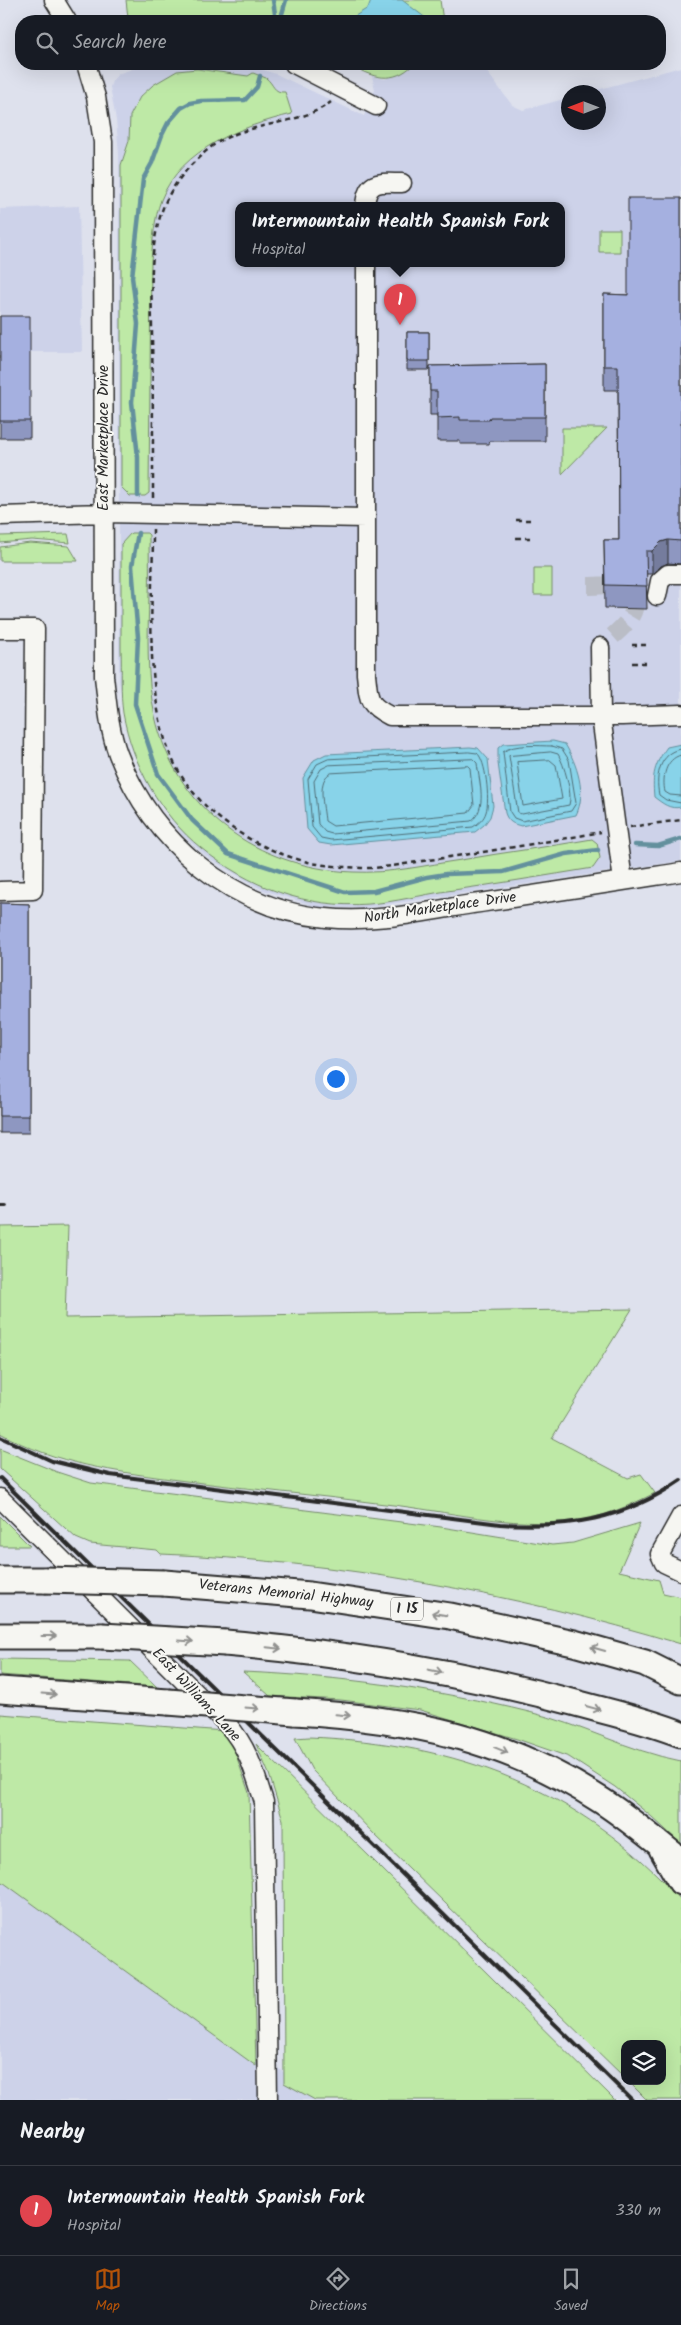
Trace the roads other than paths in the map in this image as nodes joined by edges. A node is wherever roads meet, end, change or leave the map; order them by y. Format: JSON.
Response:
{"nodes":[{"id":1,"x":54,"y":0,"type":"edge"},
{"id":2,"x":63,"y":15,"type":"edge"},
{"id":3,"x":92,"y":70,"type":"edge"},
{"id":4,"x":306,"y":70,"type":"edge"},
{"id":5,"x":376,"y":106,"type":"dead end"},
{"id":6,"x":402,"y":183,"type":"dead end"},
{"id":7,"x":365,"y":202,"type":"edge"},
{"id":8,"x":366,"y":267,"type":"edge"},
{"id":9,"x":104,"y":514,"type":"junction"},
{"id":10,"x":0,"y":516,"type":"edge"},
{"id":11,"x":365,"y":518,"type":"junction"},
{"id":12,"x":681,"y":574,"type":"edge"},
{"id":13,"x":656,"y":596,"type":"dead end"},
{"id":14,"x":0,"y":629,"type":"edge"},
{"id":15,"x":600,"y":647,"type":"dead end"},
{"id":16,"x":681,"y":714,"type":"edge"},
{"id":17,"x":601,"y":716,"type":"junction"},
{"id":18,"x":144,"y":808,"type":"joint"},
{"id":19,"x":681,"y":872,"type":"edge"},
{"id":20,"x":623,"y":881,"type":"junction"},
{"id":21,"x":0,"y":891,"type":"edge"},
{"id":22,"x":0,"y":1498,"type":"edge"},
{"id":23,"x":681,"y":1516,"type":"edge"},
{"id":24,"x":681,"y":1571,"type":"edge"},
{"id":25,"x":0,"y":1580,"type":"edge"},
{"id":26,"x":0,"y":1636,"type":"edge"},
{"id":27,"x":645,"y":1663,"type":"junction"},
{"id":28,"x":681,"y":1668,"type":"edge"},
{"id":29,"x":681,"y":1681,"type":"edge"},
{"id":30,"x":0,"y":1690,"type":"edge"},
{"id":31,"x":681,"y":1734,"type":"edge"},
{"id":32,"x":659,"y":1844,"type":"junction"},
{"id":33,"x":681,"y":1861,"type":"edge"},
{"id":34,"x":681,"y":1882,"type":"edge"},
{"id":35,"x":268,"y":2100,"type":"edge"}],
"edges":[{"from":1,"to":2,"type":"street"},
{"from":3,"to":9,"type":"street","name":"East Marketplace Drive"},
{"from":4,"to":5,"type":"street"},
{"from":6,"to":7,"type":"street"},
{"from":8,"to":11,"type":"street"},
{"from":9,"to":10,"type":"street"},
{"from":9,"to":11,"type":"street"},
{"from":9,"to":18,"type":"street","name":"East Marketplace Drive"},
{"from":11,"to":17,"type":"street"},
{"from":12,"to":13,"type":"street"},
{"from":14,"to":21,"type":"street"},
{"from":15,"to":17,"type":"street"},
{"from":16,"to":17,"type":"street"},
{"from":17,"to":20,"type":"street"},
{"from":18,"to":20,"type":"street","name":"North Marketplace Drive"},
{"from":19,"to":20,"type":"street","name":"North Marketplace Drive"},
{"from":22,"to":35,"type":"street","name":"East Williams Lane"},
{"from":23,"to":24,"type":"street"},
{"from":27,"to":25,"type":"highway","name":"Veterans Memorial Highway","number":"I 15","one_way":true,"bridge":true},
{"from":26,"to":31,"type":"highway","one_way":true,"bridge":true},
{"from":27,"to":28,"type":"highway"},
{"from":27,"to":29,"type":"highway","name":"Veterans Memorial Highway","number":"I 15"},
{"from":30,"to":32,"type":"highway","one_way":true,"bridge":true},
{"from":32,"to":33,"type":"highway"},
{"from":32,"to":34,"type":"highway"}]}
